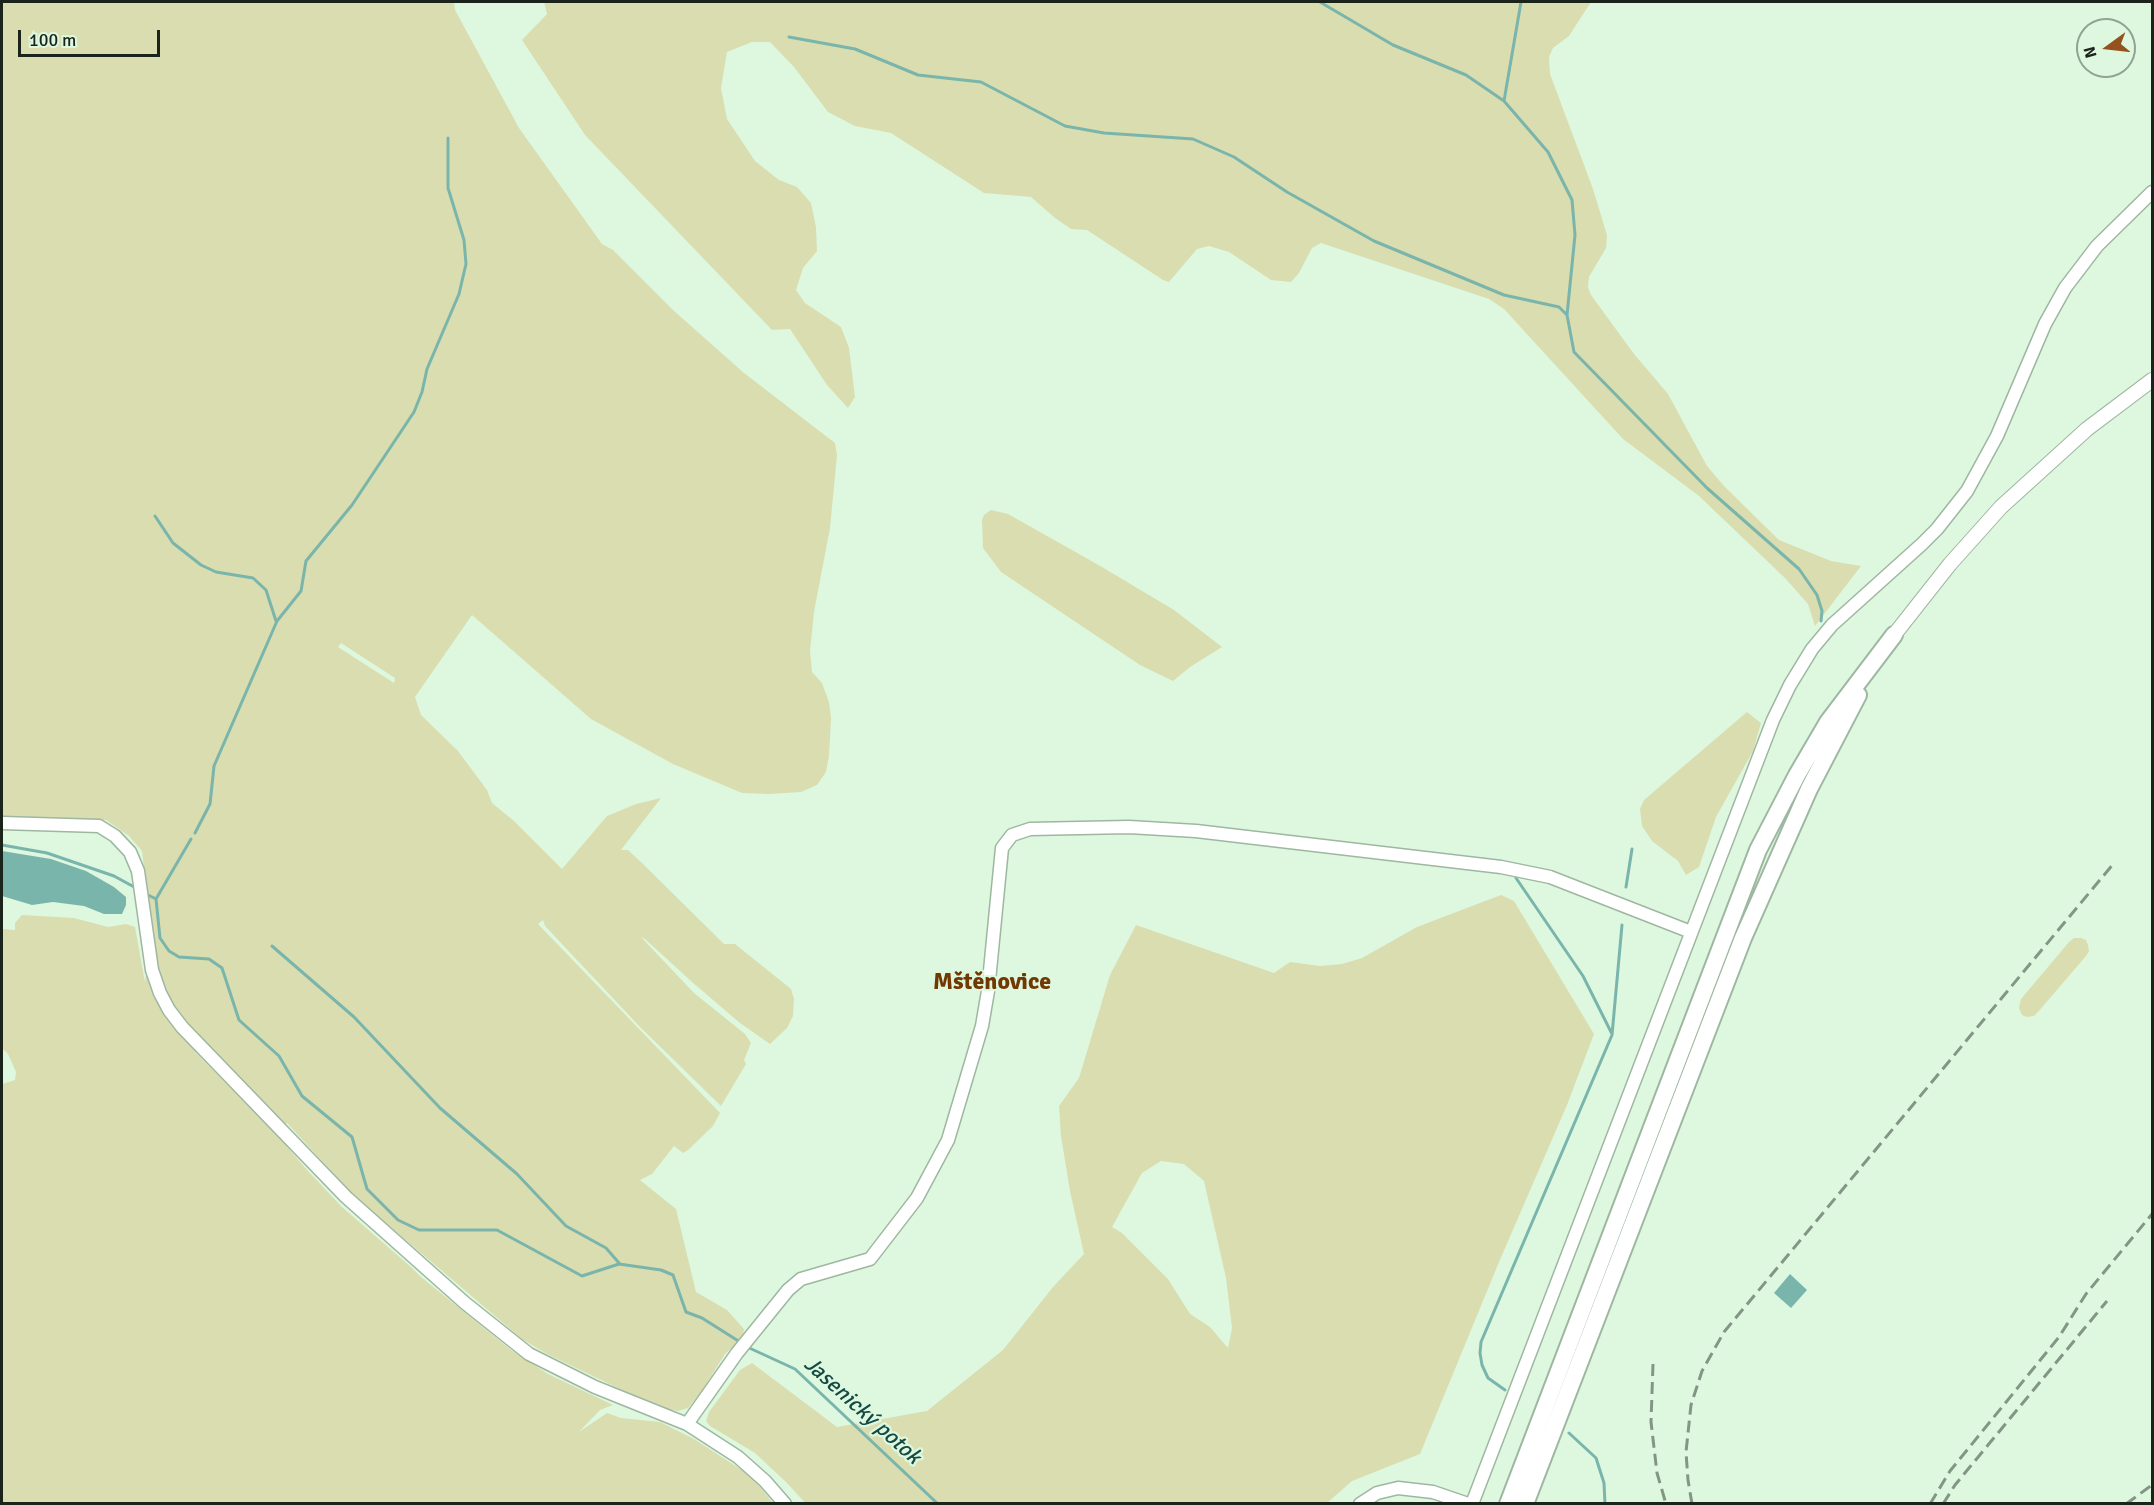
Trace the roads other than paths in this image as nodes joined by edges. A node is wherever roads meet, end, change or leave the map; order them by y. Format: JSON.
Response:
{"nodes":[{"id":1,"x":2152,"y":192,"type":"edge"},
{"id":2,"x":2152,"y":380,"type":"edge"},
{"id":3,"x":1894,"y":635,"type":"junction"},
{"id":4,"x":2,"y":823,"type":"edge"},
{"id":5,"x":1691,"y":932,"type":"junction"},
{"id":6,"x":687,"y":1424,"type":"junction"},
{"id":7,"x":785,"y":1503,"type":"edge"},
{"id":8,"x":1360,"y":1503,"type":"edge"},
{"id":9,"x":1471,"y":1503,"type":"edge"},
{"id":10,"x":1508,"y":1503,"type":"edge"},
{"id":11,"x":1525,"y":1503,"type":"edge"}],
"edges":[{"from":1,"to":5,"type":"street"},
{"from":2,"to":3,"type":"main road"},
{"from":3,"to":10,"type":"highway"},
{"from":3,"to":11,"type":"highway"},
{"from":4,"to":6,"type":"street"},
{"from":5,"to":6,"type":"street"},
{"from":5,"to":9,"type":"street"},
{"from":6,"to":7,"type":"street"},
{"from":8,"to":9,"type":"street"}]}
